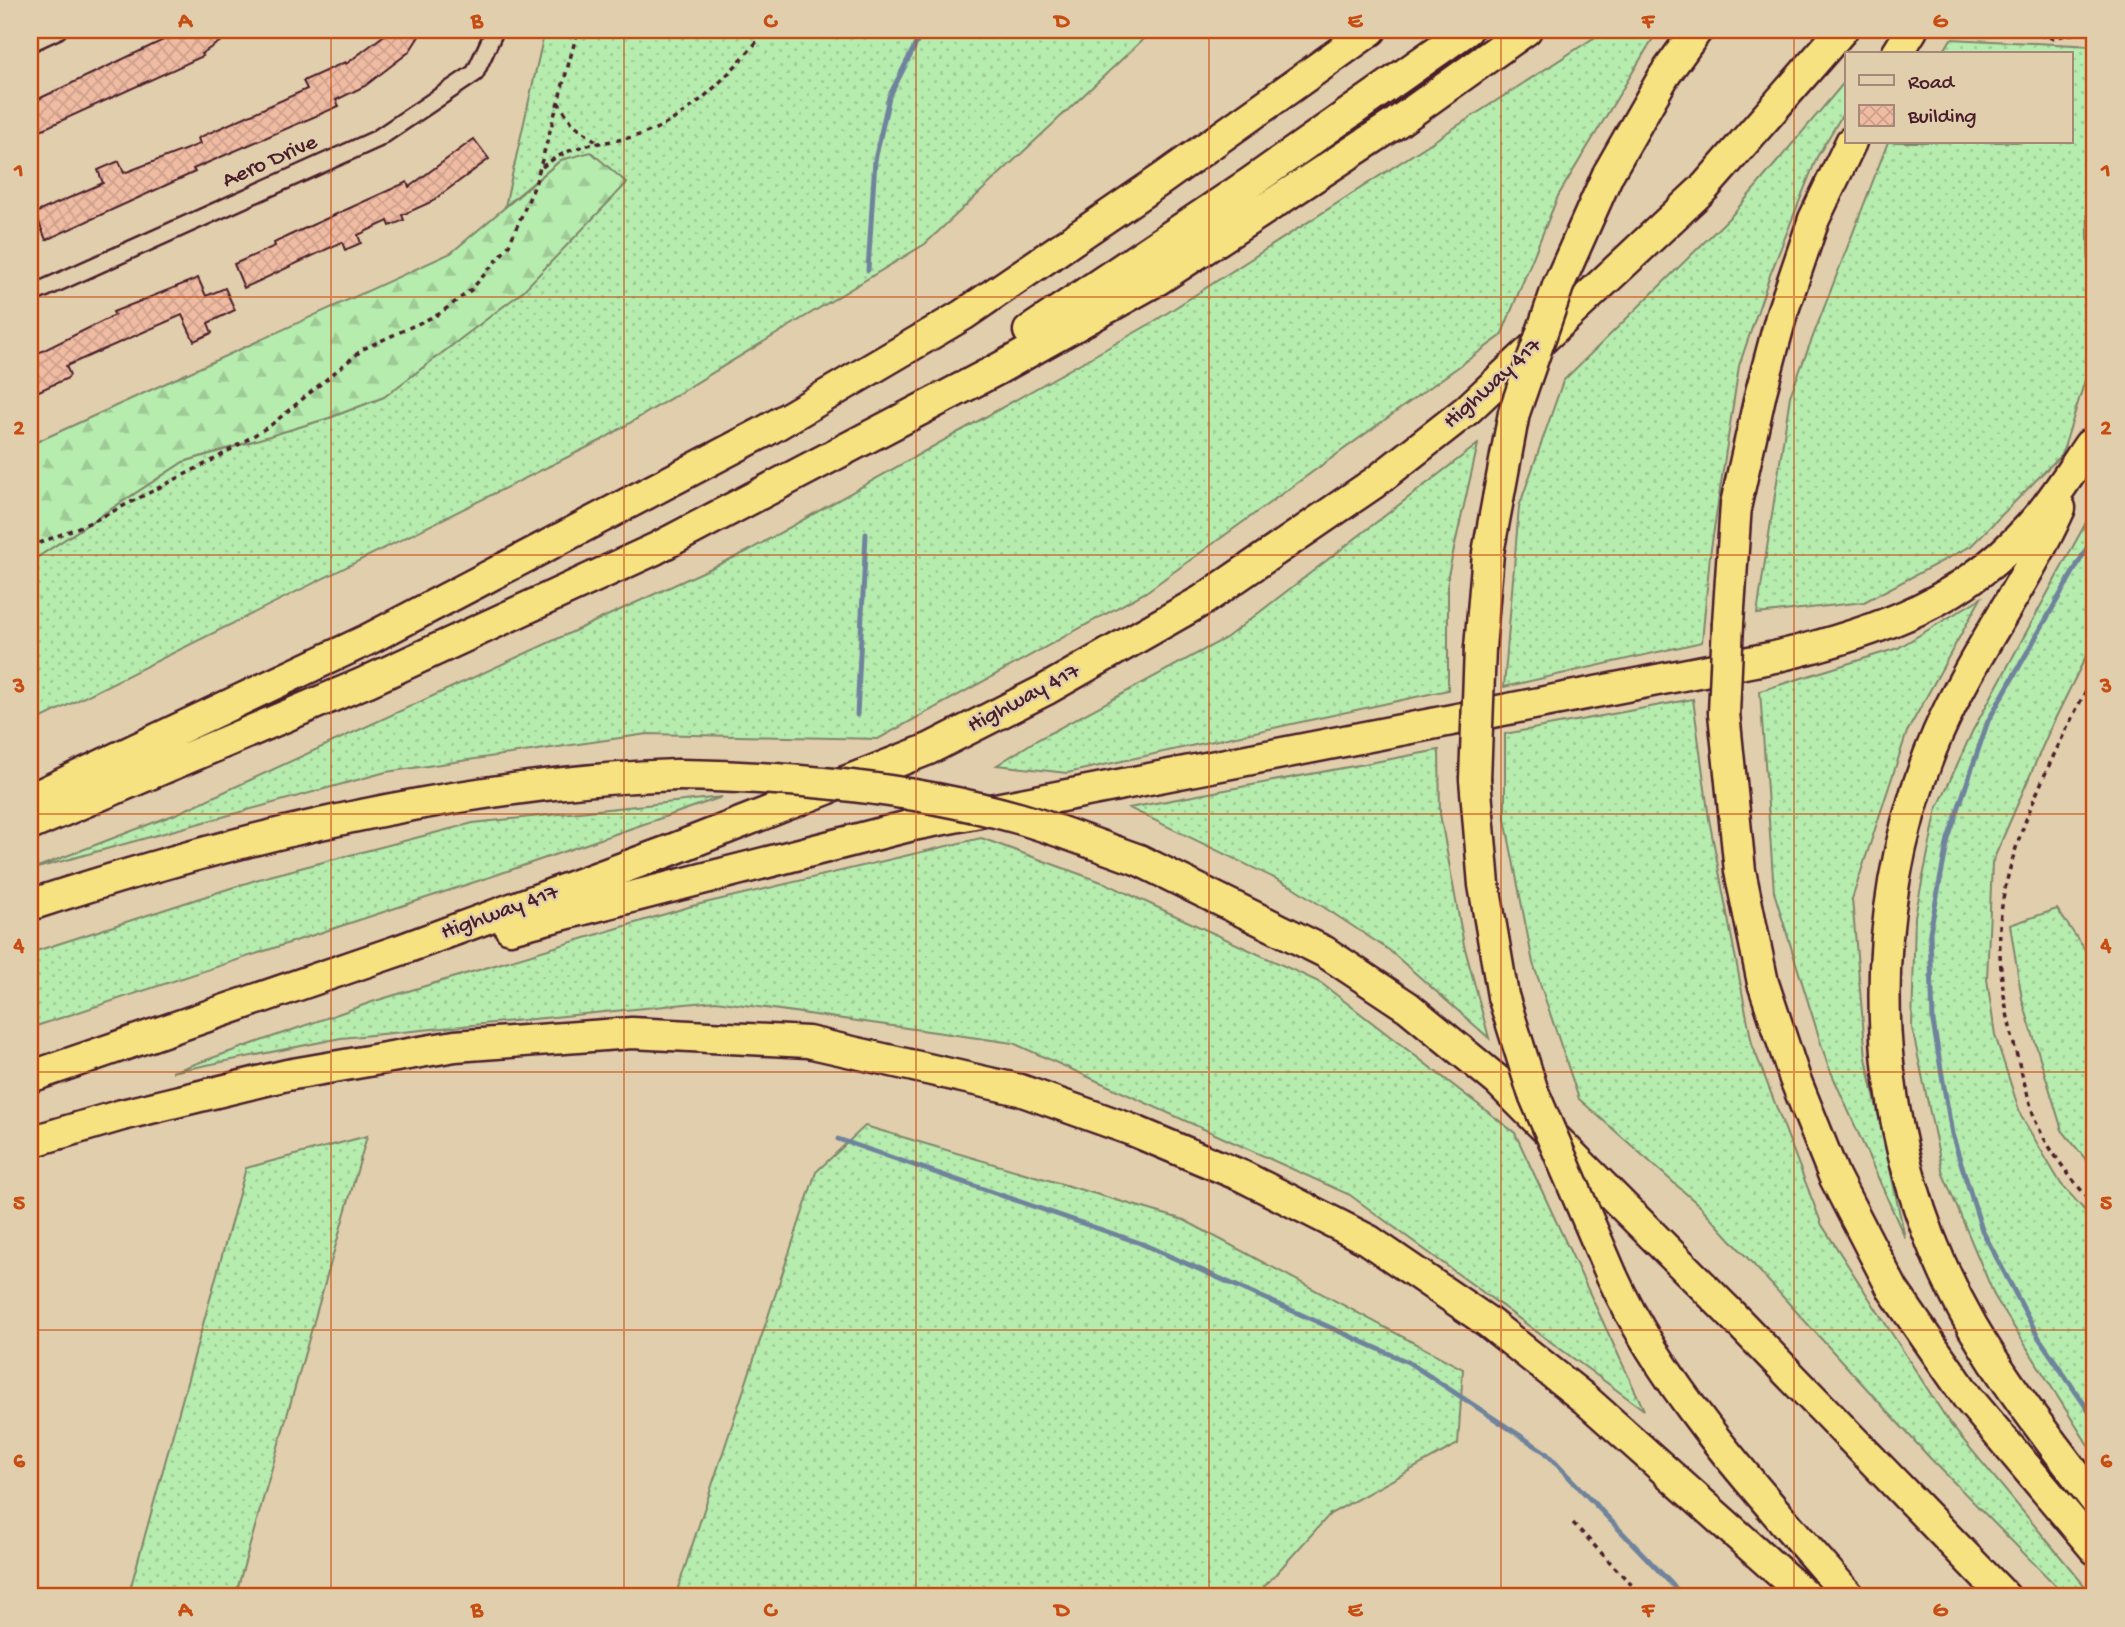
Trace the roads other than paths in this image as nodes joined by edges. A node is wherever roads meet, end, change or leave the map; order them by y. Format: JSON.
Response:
{"nodes":[{"id":1,"x":58,"y":30,"type":"edge"},
{"id":2,"x":495,"y":30,"type":"edge"},
{"id":3,"x":1371,"y":30,"type":"edge"},
{"id":4,"x":1467,"y":30,"type":"edge"},
{"id":5,"x":1526,"y":30,"type":"edge"},
{"id":6,"x":1835,"y":37,"type":"edge"},
{"id":7,"x":1689,"y":41,"type":"edge"},
{"id":8,"x":30,"y":43,"type":"edge"},
{"id":9,"x":1850,"y":144,"type":"edge"},
{"id":10,"x":30,"y":295,"type":"edge"},
{"id":11,"x":884,"y":429,"type":"junction"},
{"id":12,"x":2092,"y":437,"type":"edge"},
{"id":13,"x":30,"y":799,"type":"edge"},
{"id":14,"x":30,"y":825,"type":"edge"},
{"id":15,"x":30,"y":905,"type":"edge"},
{"id":16,"x":314,"y":979,"type":"junction"},
{"id":17,"x":30,"y":1077,"type":"edge"},
{"id":18,"x":30,"y":1142,"type":"edge"},
{"id":19,"x":2095,"y":1500,"type":"edge"},
{"id":20,"x":2095,"y":1549,"type":"edge"},
{"id":21,"x":1807,"y":1597,"type":"edge"},
{"id":22,"x":1850,"y":1597,"type":"edge"},
{"id":23,"x":2005,"y":1597,"type":"edge"}],
"edges":[{"from":1,"to":8,"type":"street"},
{"from":2,"to":10,"type":"street","name":"Aero Drive"},
{"from":3,"to":13,"type":"highway"},
{"from":4,"to":11,"type":"highway"},
{"from":5,"to":11,"type":"highway"},
{"from":6,"to":16,"type":"highway","name":"Highway 417"},
{"from":7,"to":22,"type":"highway","bridge":true},
{"from":9,"to":20,"type":"highway","bridge":true},
{"from":11,"to":14,"type":"highway"},
{"from":12,"to":16,"type":"highway"},
{"from":12,"to":19,"type":"highway"},
{"from":15,"to":23,"type":"highway","bridge":true},
{"from":16,"to":17,"type":"highway","name":"Highway 417"},
{"from":18,"to":21,"type":"highway"}]}
